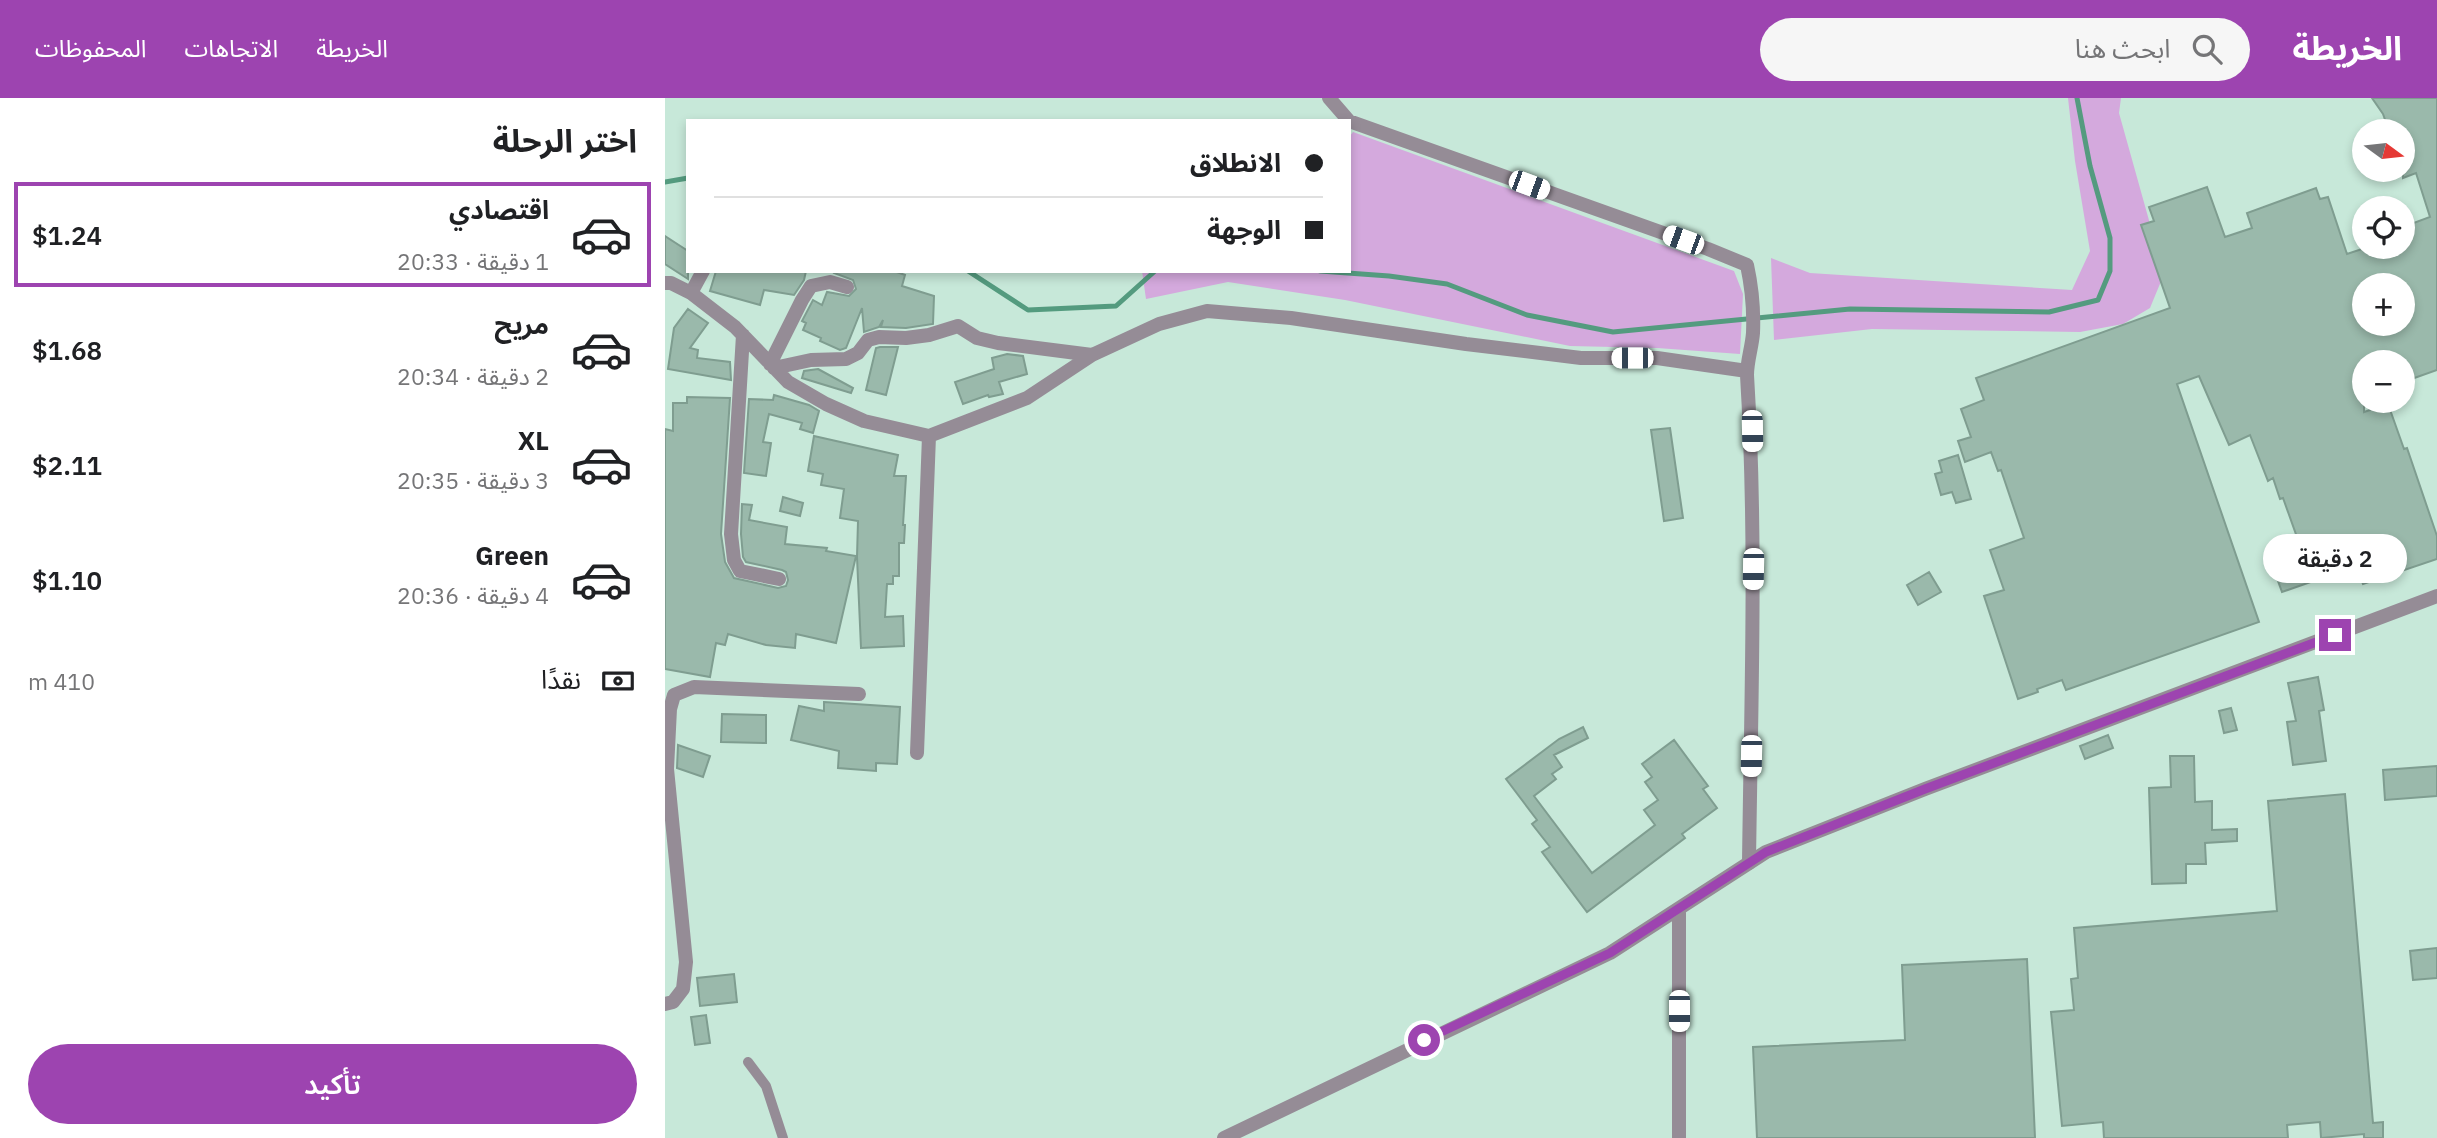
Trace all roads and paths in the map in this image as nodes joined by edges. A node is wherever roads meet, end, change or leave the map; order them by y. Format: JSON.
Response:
{"nodes":[{"id":1,"x":1329,"y":98,"type":"edge"},
{"id":2,"x":1347,"y":119,"type":"edge"},
{"id":3,"x":1351,"y":122,"type":"edge"},
{"id":4,"x":702,"y":273,"type":"edge"},
{"id":5,"x":665,"y":283,"type":"edge"},
{"id":6,"x":847,"y":287,"type":"dead end"},
{"id":7,"x":691,"y":293,"type":"junction"},
{"id":8,"x":743,"y":335,"type":"junction"},
{"id":9,"x":1092,"y":355,"type":"junction"},
{"id":10,"x":772,"y":366,"type":"junction"},
{"id":11,"x":1747,"y":371,"type":"junction"},
{"id":12,"x":929,"y":436,"type":"junction"},
{"id":13,"x":779,"y":579,"type":"dead end"},
{"id":14,"x":2437,"y":597,"type":"edge"},
{"id":15,"x":859,"y":695,"type":"dead end"},
{"id":16,"x":917,"y":753,"type":"dead end"},
{"id":17,"x":1749,"y":863,"type":"junction"},
{"id":18,"x":1679,"y":909,"type":"junction"},
{"id":19,"x":665,"y":1004,"type":"edge"},
{"id":20,"x":748,"y":1062,"type":"dead end"},
{"id":21,"x":782,"y":1138,"type":"edge"},
{"id":22,"x":1224,"y":1138,"type":"edge"},
{"id":23,"x":1679,"y":1138,"type":"edge"}],
"edges":[{"from":1,"to":2,"type":"street"},
{"from":3,"to":11,"type":"street"},
{"from":4,"to":7,"type":"street"},
{"from":5,"to":7,"type":"street"},
{"from":6,"to":10,"type":"street"},
{"from":7,"to":8,"type":"street"},
{"from":8,"to":10,"type":"street"},
{"from":8,"to":13,"type":"street"},
{"from":9,"to":10,"type":"street"},
{"from":9,"to":11,"type":"street"},
{"from":9,"to":12,"type":"street"},
{"from":10,"to":12,"type":"street"},
{"from":11,"to":17,"type":"street"},
{"from":12,"to":16,"type":"street"},
{"from":14,"to":17,"type":"street"},
{"from":15,"to":19,"type":"street"},
{"from":17,"to":18,"type":"street"},
{"from":18,"to":22,"type":"street"},
{"from":18,"to":23,"type":"street"},
{"from":20,"to":21,"type":"lane"}]}
